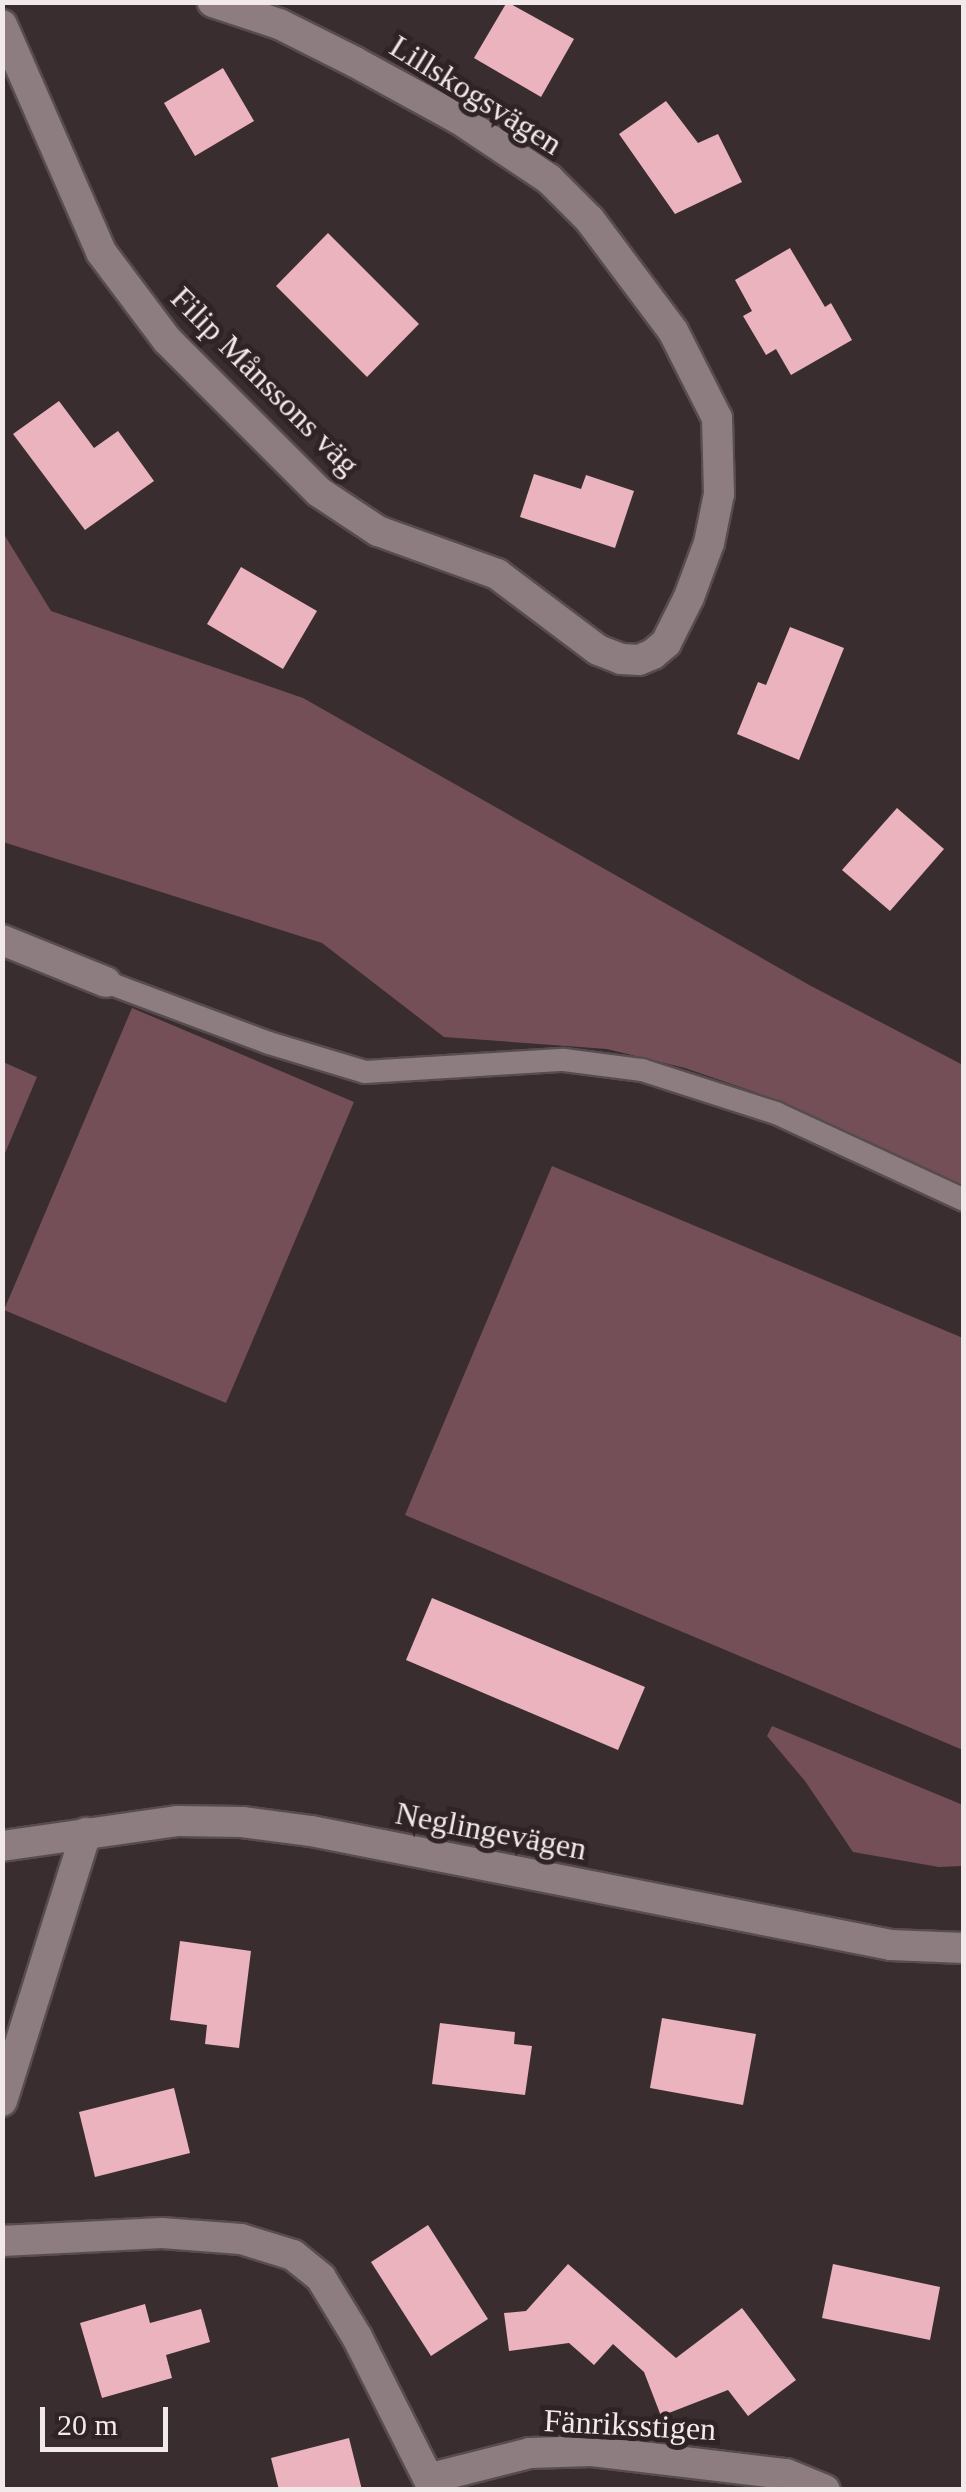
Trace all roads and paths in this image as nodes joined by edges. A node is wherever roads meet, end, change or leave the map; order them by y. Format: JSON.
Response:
{"nodes":[{"id":1,"x":213,"y":2,"type":"edge"},
{"id":2,"x":2,"y":25,"type":"edge"},
{"id":3,"x":666,"y":643,"type":"joint"},
{"id":4,"x":2,"y":940,"type":"edge"},
{"id":5,"x":106,"y":982,"type":"joint"},
{"id":6,"x":964,"y":1200,"type":"edge"},
{"id":7,"x":86,"y":1833,"type":"junction"},
{"id":8,"x":2,"y":1846,"type":"edge"},
{"id":9,"x":964,"y":1948,"type":"edge"},
{"id":10,"x":2,"y":2101,"type":"edge"},
{"id":11,"x":2,"y":2241,"type":"edge"},
{"id":12,"x":432,"y":2484,"type":"edge"},
{"id":13,"x":824,"y":2490,"type":"edge"}],
"edges":[{"from":1,"to":3,"type":"street","name":"Lillskogsvägen"},
{"from":2,"to":3,"type":"street","name":"Filip Månssons väg"},
{"from":4,"to":5,"type":"street"},
{"from":5,"to":6,"type":"lane"},
{"from":7,"to":8,"type":"street","name":"Neglingevägen"},
{"from":7,"to":9,"type":"street","name":"Neglingevägen"},
{"from":7,"to":10,"type":"street"},
{"from":11,"to":12,"type":"street"},
{"from":12,"to":13,"type":"street","name":"Fänriksstigen"}]}
